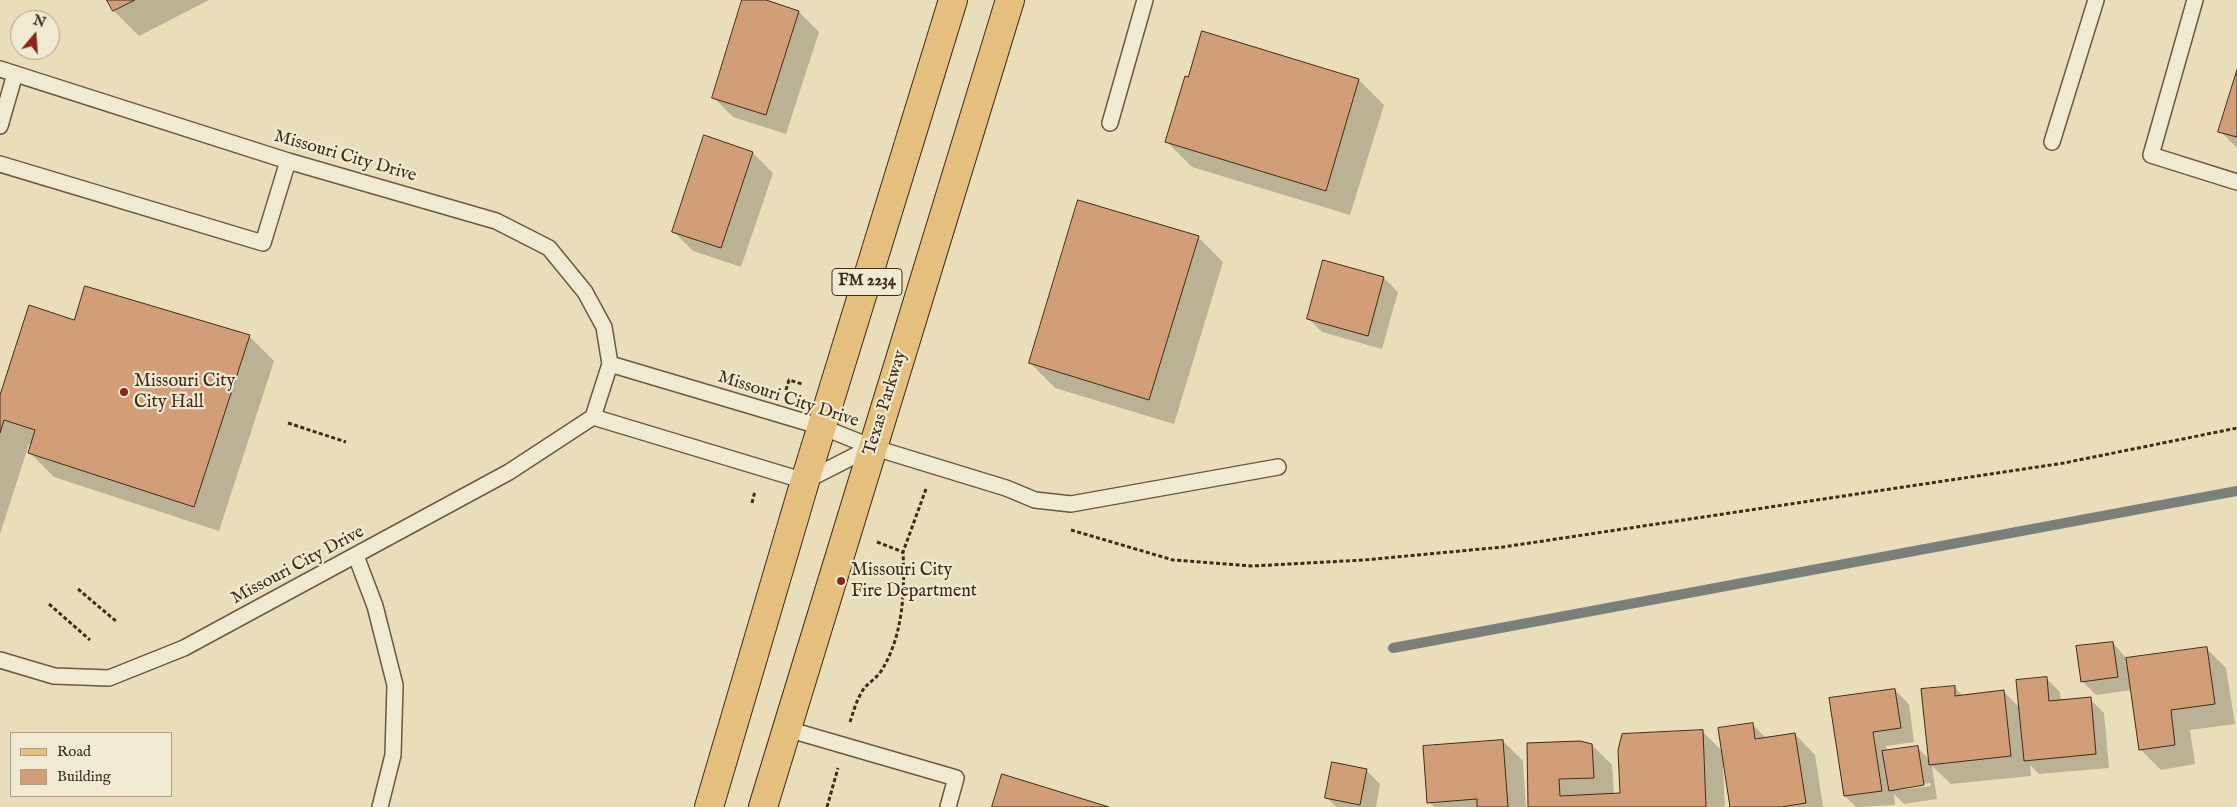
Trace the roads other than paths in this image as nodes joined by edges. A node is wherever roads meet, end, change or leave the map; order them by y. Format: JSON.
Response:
{"nodes":[{"id":1,"x":953,"y":0,"type":"edge"},
{"id":2,"x":1010,"y":0,"type":"edge"},
{"id":3,"x":1145,"y":0,"type":"edge"},
{"id":4,"x":2096,"y":0,"type":"edge"},
{"id":5,"x":2195,"y":0,"type":"edge"},
{"id":6,"x":0,"y":69,"type":"edge"},
{"id":7,"x":15,"y":74,"type":"junction"},
{"id":8,"x":1110,"y":123,"type":"dead end"},
{"id":9,"x":0,"y":126,"type":"edge"},
{"id":10,"x":2052,"y":142,"type":"dead end"},
{"id":11,"x":288,"y":161,"type":"junction"},
{"id":12,"x":0,"y":164,"type":"edge"},
{"id":13,"x":2237,"y":182,"type":"edge"},
{"id":14,"x":610,"y":364,"type":"junction"},
{"id":15,"x":593,"y":418,"type":"junction"},
{"id":16,"x":822,"y":427,"type":"junction"},
{"id":17,"x":872,"y":447,"type":"junction"},
{"id":18,"x":1278,"y":466,"type":"dead end"},
{"id":19,"x":805,"y":481,"type":"junction"},
{"id":20,"x":356,"y":556,"type":"junction"},
{"id":21,"x":0,"y":660,"type":"edge"},
{"id":22,"x":787,"y":729,"type":"junction"},
{"id":23,"x":380,"y":807,"type":"edge"},
{"id":24,"x":709,"y":807,"type":"edge"},
{"id":25,"x":763,"y":807,"type":"edge"},
{"id":26,"x":948,"y":807,"type":"edge"}],
"edges":[{"from":1,"to":16,"type":"main road","number":"FM 2234"},
{"from":2,"to":17,"type":"main road","name":"Texas Parkway","number":"FM 2234"},
{"from":3,"to":8,"type":"lane"},
{"from":4,"to":10,"type":"lane"},
{"from":5,"to":13,"type":"lane"},
{"from":6,"to":7,"type":"lane","name":"Missouri City Drive"},
{"from":7,"to":9,"type":"lane"},
{"from":7,"to":11,"type":"lane","name":"Missouri City Drive"},
{"from":11,"to":12,"type":"lane"},
{"from":11,"to":14,"type":"lane","name":"Missouri City Drive"},
{"from":14,"to":15,"type":"lane","name":"Missouri City Drive"},
{"from":14,"to":16,"type":"lane","name":"Missouri City Drive"},
{"from":15,"to":19,"type":"lane"},
{"from":15,"to":20,"type":"lane","name":"Missouri City Drive"},
{"from":16,"to":17,"type":"lane","name":"Missouri City Drive"},
{"from":16,"to":19,"type":"main road","number":"FM 2234"},
{"from":17,"to":18,"type":"lane"},
{"from":17,"to":19,"type":"lane","name":"Missouri City Drive"},
{"from":17,"to":22,"type":"main road","name":"Texas Parkway","number":"FM 2234"},
{"from":19,"to":24,"type":"main road","number":"FM 2234"},
{"from":20,"to":21,"type":"lane","name":"Missouri City Drive"},
{"from":20,"to":23,"type":"lane"},
{"from":22,"to":25,"type":"main road","name":"Texas Parkway","number":"FM 2234"},
{"from":22,"to":26,"type":"lane"}]}
